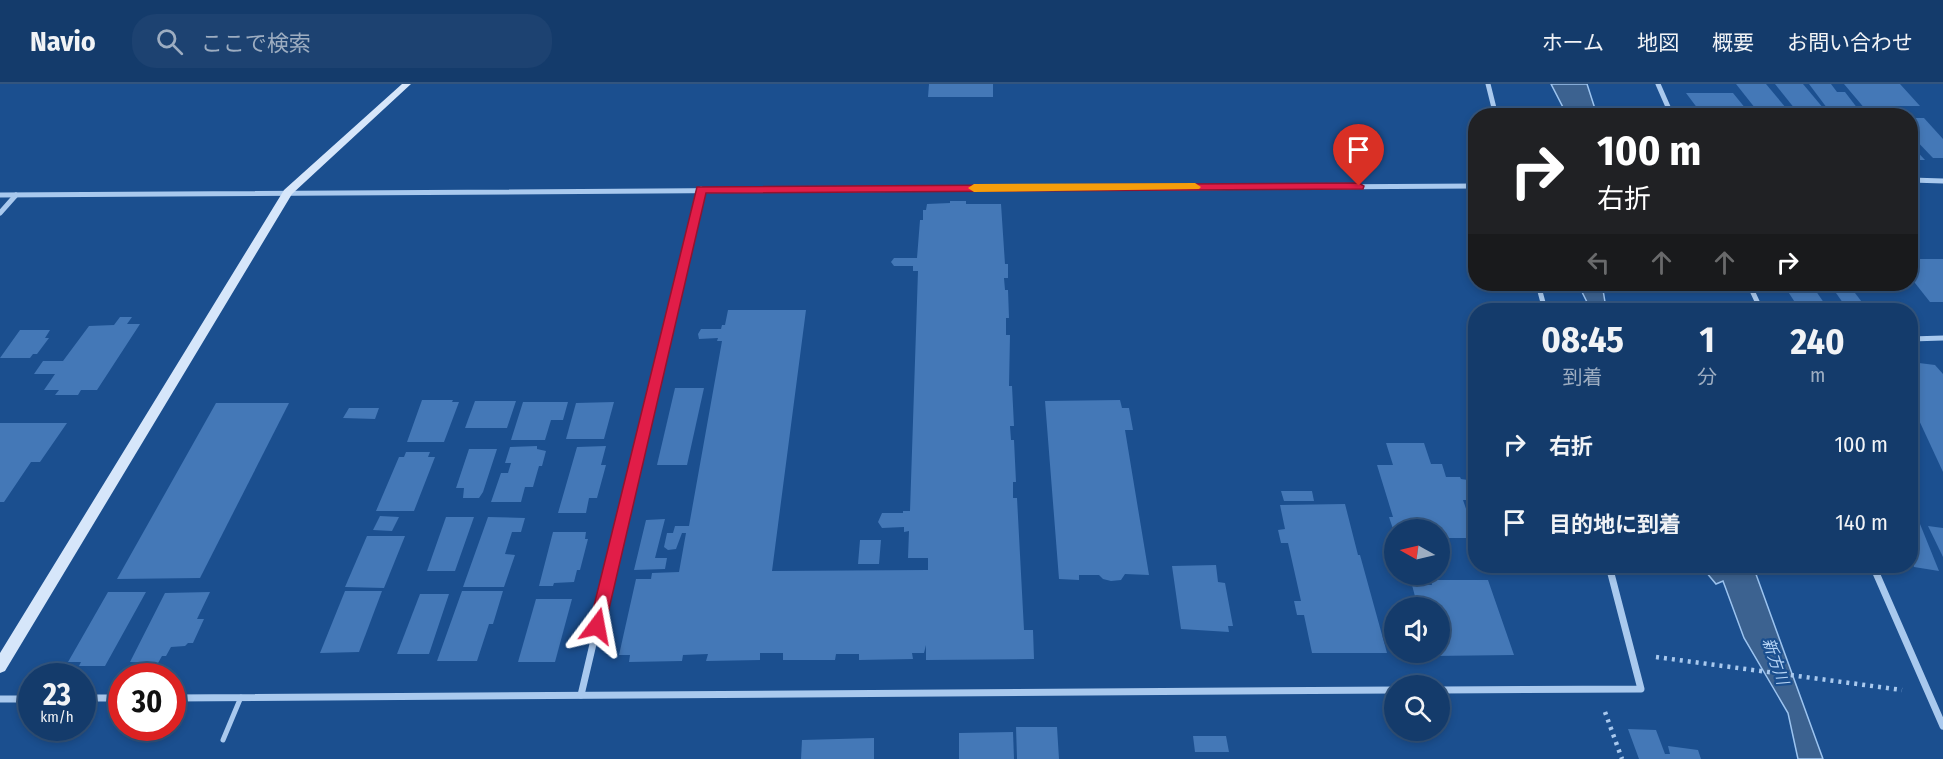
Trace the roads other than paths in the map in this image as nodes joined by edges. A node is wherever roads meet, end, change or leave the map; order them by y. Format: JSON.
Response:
{"nodes":[{"id":1,"x":407,"y":84,"type":"edge"},
{"id":2,"x":1488,"y":84,"type":"edge"},
{"id":3,"x":1658,"y":84,"type":"edge"},
{"id":4,"x":1494,"y":108,"type":"edge"},
{"id":5,"x":1668,"y":108,"type":"edge"},
{"id":6,"x":1918,"y":180,"type":"edge"},
{"id":7,"x":1943,"y":180,"type":"edge"},
{"id":8,"x":1468,"y":186,"type":"edge"},
{"id":9,"x":701,"y":189,"type":"junction"},
{"id":10,"x":288,"y":192,"type":"junction"},
{"id":11,"x":0,"y":195,"type":"edge"},
{"id":12,"x":16,"y":195,"type":"junction"},
{"id":13,"x":0,"y":213,"type":"edge"},
{"id":14,"x":1943,"y":338,"type":"edge"},
{"id":15,"x":1918,"y":339,"type":"edge"},
{"id":16,"x":1611,"y":573,"type":"edge"},
{"id":17,"x":1876,"y":573,"type":"edge"},
{"id":18,"x":0,"y":666,"type":"edge"},
{"id":19,"x":1384,"y":690,"type":"edge"},
{"id":20,"x":1450,"y":690,"type":"edge"},
{"id":21,"x":581,"y":695,"type":"junction"},
{"id":22,"x":241,"y":697,"type":"junction"},
{"id":23,"x":186,"y":698,"type":"edge"},
{"id":24,"x":0,"y":699,"type":"edge"},
{"id":25,"x":18,"y":699,"type":"edge"},
{"id":26,"x":1943,"y":726,"type":"edge"},
{"id":27,"x":223,"y":740,"type":"dead end"}],
"edges":[{"from":1,"to":10,"type":"street"},
{"from":2,"to":4,"type":"street"},
{"from":3,"to":5,"type":"street"},
{"from":6,"to":7,"type":"street"},
{"from":8,"to":9,"type":"street"},
{"from":9,"to":10,"type":"street"},
{"from":9,"to":21,"type":"street"},
{"from":10,"to":12,"type":"street"},
{"from":10,"to":18,"type":"street"},
{"from":11,"to":12,"type":"street"},
{"from":12,"to":13,"type":"street"},
{"from":14,"to":15,"type":"street"},
{"from":16,"to":20,"type":"street"},
{"from":17,"to":26,"type":"street"},
{"from":19,"to":21,"type":"street"},
{"from":21,"to":22,"type":"street"},
{"from":22,"to":23,"type":"street"},
{"from":22,"to":27,"type":"lane"},
{"from":24,"to":25,"type":"street"}]}
